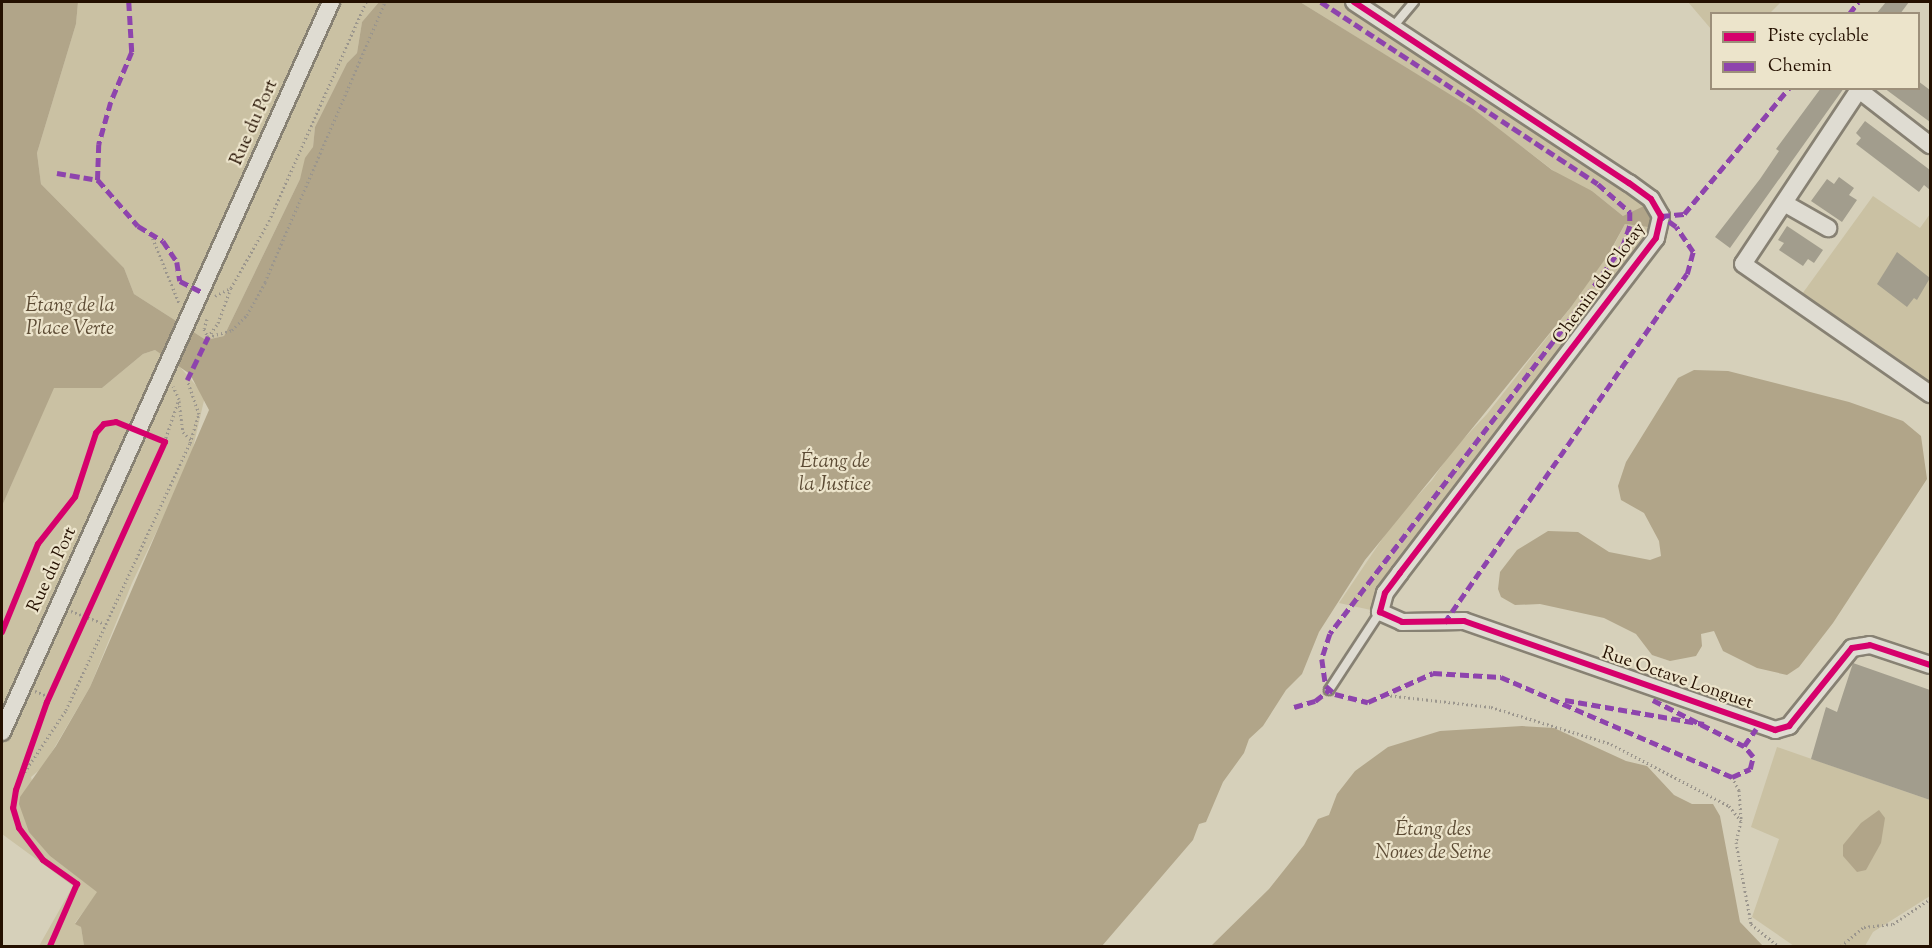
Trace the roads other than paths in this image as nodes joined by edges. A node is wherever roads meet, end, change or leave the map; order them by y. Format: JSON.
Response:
{"nodes":[{"id":1,"x":331,"y":2,"type":"edge"},
{"id":2,"x":1354,"y":2,"type":"edge"},
{"id":3,"x":1414,"y":2,"type":"edge"},
{"id":4,"x":1392,"y":28,"type":"junction"},
{"id":5,"x":1859,"y":90,"type":"edge"},
{"id":6,"x":1861,"y":90,"type":"edge"},
{"id":7,"x":1930,"y":145,"type":"edge"},
{"id":8,"x":1784,"y":202,"type":"junction"},
{"id":9,"x":1828,"y":228,"type":"dead end"},
{"id":10,"x":1930,"y":394,"type":"edge"},
{"id":11,"x":1380,"y":612,"type":"junction"},
{"id":12,"x":1930,"y":665,"type":"edge"},
{"id":13,"x":1329,"y":690,"type":"dead end"},
{"id":14,"x":2,"y":732,"type":"edge"}],
"edges":[{"from":1,"to":14,"type":"street","name":"Rue du Port"},
{"from":2,"to":4,"type":"street","name":"Chemin du Clotay"},
{"from":3,"to":4,"type":"lane"},
{"from":4,"to":11,"type":"street","name":"Chemin du Clotay"},
{"from":5,"to":8,"type":"street"},
{"from":6,"to":7,"type":"street"},
{"from":8,"to":9,"type":"street"},
{"from":8,"to":10,"type":"street"},
{"from":11,"to":12,"type":"street","name":"Rue Octave Longuet"},
{"from":11,"to":13,"type":"lane"}]}
